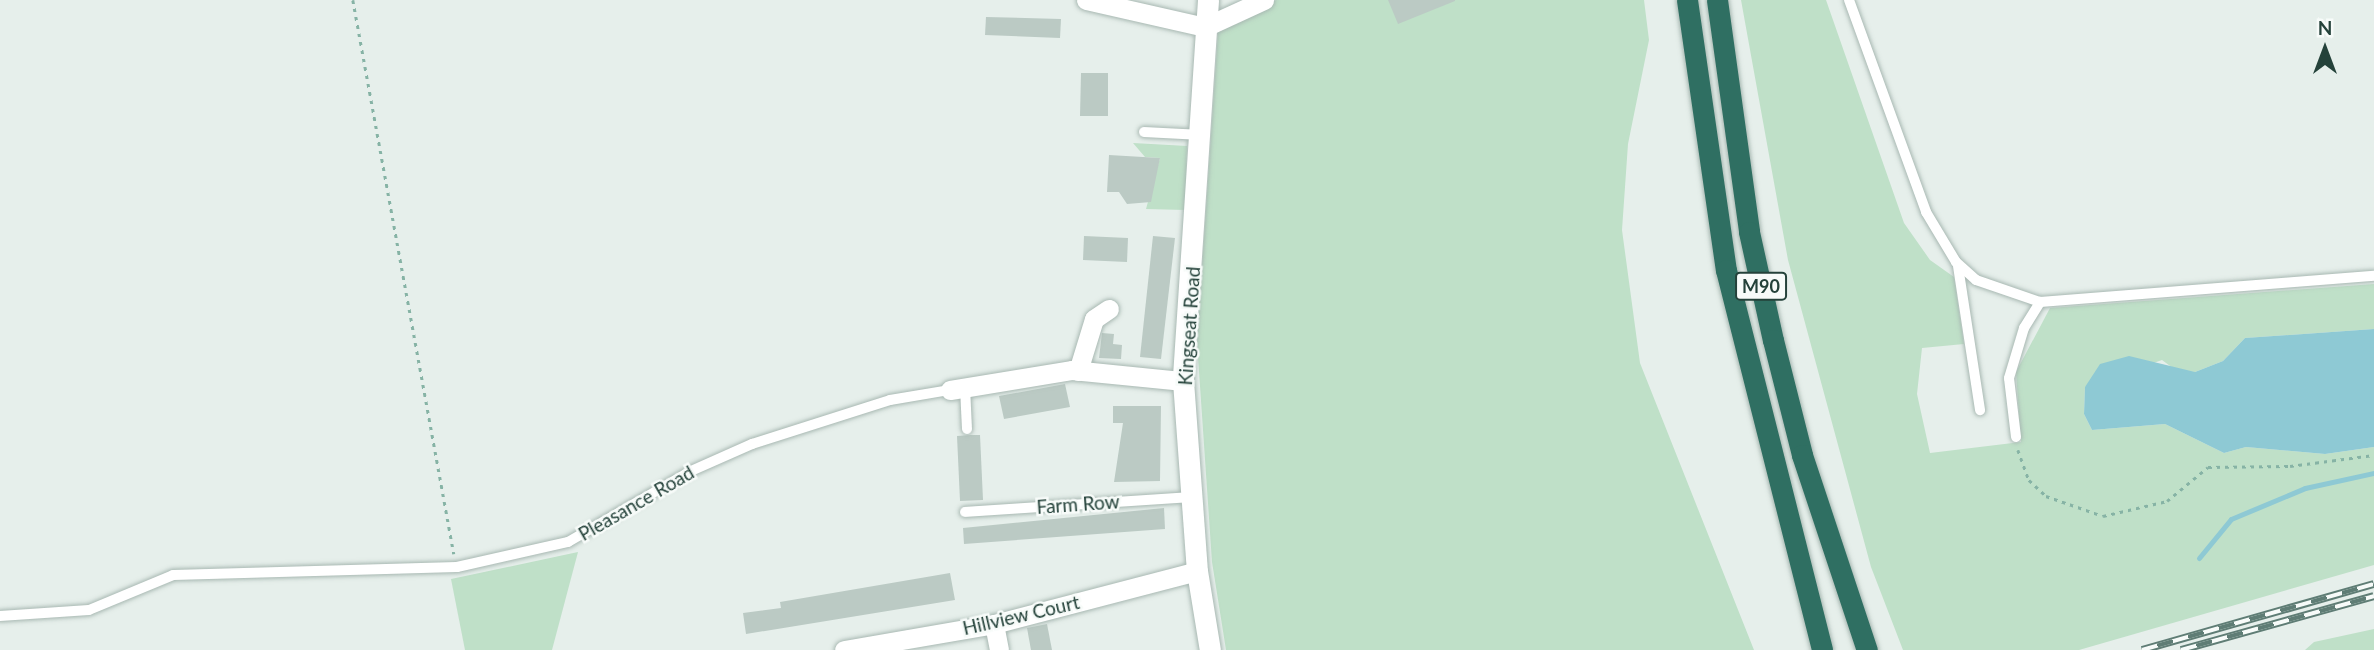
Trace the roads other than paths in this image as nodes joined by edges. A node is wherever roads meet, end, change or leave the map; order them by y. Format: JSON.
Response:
{"nodes":[{"id":1,"x":1086,"y":0,"type":"edge"},
{"id":2,"x":1208,"y":0,"type":"edge"},
{"id":3,"x":1264,"y":0,"type":"edge"},
{"id":4,"x":1687,"y":0,"type":"edge"},
{"id":5,"x":1717,"y":0,"type":"edge"},
{"id":6,"x":1849,"y":0,"type":"edge"},
{"id":7,"x":1205,"y":27,"type":"junction"},
{"id":8,"x":1144,"y":132,"type":"dead end"},
{"id":9,"x":1203,"y":135,"type":"junction"},
{"id":10,"x":1956,"y":262,"type":"junction"},
{"id":11,"x":2374,"y":276,"type":"edge"},
{"id":12,"x":2040,"y":302,"type":"junction"},
{"id":13,"x":1109,"y":309,"type":"dead end"},
{"id":14,"x":1078,"y":371,"type":"junction"},
{"id":15,"x":1184,"y":381,"type":"junction"},
{"id":16,"x":958,"y":389,"type":"junction"},
{"id":17,"x":1980,"y":410,"type":"dead end"},
{"id":18,"x":967,"y":429,"type":"dead end"},
{"id":19,"x":2016,"y":438,"type":"road end"},
{"id":20,"x":1768,"y":447,"type":"junction"},
{"id":21,"x":1191,"y":497,"type":"junction"},
{"id":22,"x":965,"y":512,"type":"dead end"},
{"id":23,"x":1197,"y":571,"type":"junction"},
{"id":24,"x":0,"y":616,"type":"edge"},
{"id":25,"x":994,"y":624,"type":"junction"},
{"id":26,"x":844,"y":650,"type":"edge"},
{"id":27,"x":999,"y":650,"type":"edge"},
{"id":28,"x":1210,"y":650,"type":"edge"},
{"id":29,"x":1822,"y":650,"type":"edge"},
{"id":30,"x":1834,"y":650,"type":"edge"},
{"id":31,"x":1869,"y":650,"type":"edge"}],
"edges":[{"from":1,"to":7,"type":"street"},
{"from":2,"to":7,"type":"street","name":"Kingseat Road"},
{"from":3,"to":7,"type":"street"},
{"from":4,"to":20,"type":"highway","number":"M90"},
{"from":5,"to":31,"type":"highway","number":"M90"},
{"from":6,"to":10,"type":"lane"},
{"from":7,"to":9,"type":"street","name":"Kingseat Road"},
{"from":8,"to":9,"type":"lane"},
{"from":9,"to":15,"type":"street","name":"Kingseat Road"},
{"from":10,"to":12,"type":"lane"},
{"from":10,"to":17,"type":"lane"},
{"from":11,"to":12,"type":"lane"},
{"from":12,"to":19,"type":"lane"},
{"from":13,"to":14,"type":"street"},
{"from":14,"to":15,"type":"street","name":"Pleasance Road"},
{"from":14,"to":16,"type":"street","name":"Pleasance Road"},
{"from":15,"to":21,"type":"street","name":"Kingseat Road"},
{"from":16,"to":18,"type":"lane"},
{"from":16,"to":24,"type":"lane","name":"Pleasance Road"},
{"from":20,"to":29,"type":"highway","number":"M90"},
{"from":20,"to":30,"type":"highway","number":"M90"},
{"from":21,"to":22,"type":"lane","name":"Farm Row"},
{"from":21,"to":23,"type":"street","name":"Kingseat Road"},
{"from":23,"to":25,"type":"street","name":"Hillview Court"},
{"from":23,"to":28,"type":"street","name":"Kingseat Road"},
{"from":25,"to":26,"type":"street","name":"Hillview Court"},
{"from":25,"to":27,"type":"street"}]}
